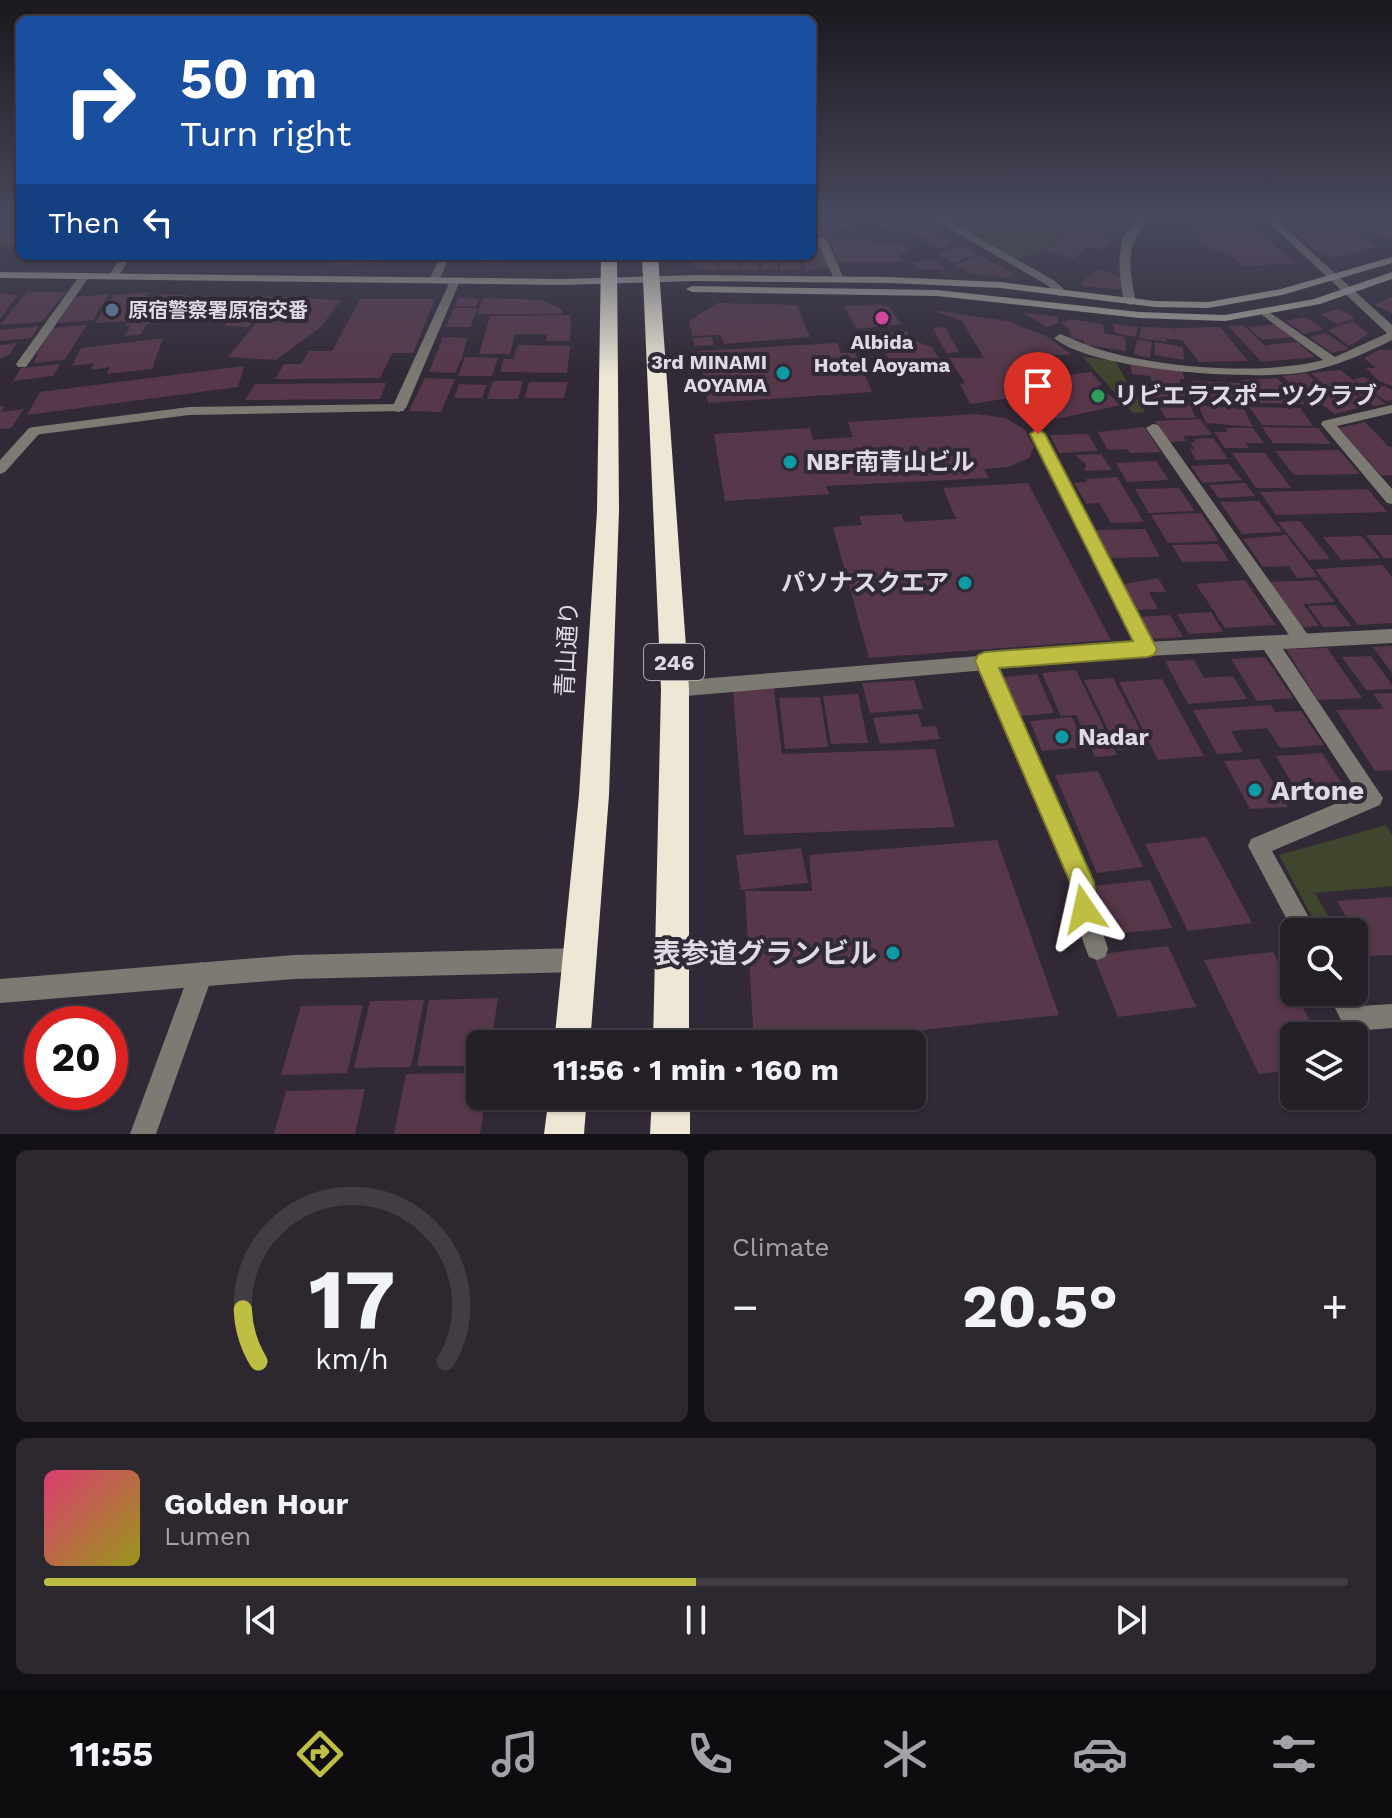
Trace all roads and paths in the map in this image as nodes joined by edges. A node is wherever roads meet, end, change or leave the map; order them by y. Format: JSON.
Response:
{"nodes":[{"id":1,"x":117,"y":271,"type":"edge"},
{"id":2,"x":438,"y":271,"type":"edge"},
{"id":3,"x":584,"y":271,"type":"edge"},
{"id":4,"x":608,"y":271,"type":"edge"},
{"id":5,"x":650,"y":271,"type":"edge"},
{"id":6,"x":656,"y":271,"type":"edge"},
{"id":7,"x":700,"y":271,"type":"edge"},
{"id":8,"x":835,"y":271,"type":"edge"},
{"id":9,"x":1030,"y":271,"type":"edge"},
{"id":10,"x":1125,"y":271,"type":"edge"},
{"id":11,"x":1326,"y":271,"type":"edge"},
{"id":12,"x":1350,"y":271,"type":"edge"},
{"id":13,"x":0,"y":275,"type":"edge"},
{"id":14,"x":1392,"y":275,"type":"edge"},
{"id":15,"x":1331,"y":276,"type":"junction"},
{"id":16,"x":84,"y":277,"type":"junction"},
{"id":17,"x":113,"y":277,"type":"junction"},
{"id":18,"x":839,"y":279,"type":"junction"},
{"id":19,"x":434,"y":281,"type":"junction"},
{"id":20,"x":455,"y":281,"type":"junction"},
{"id":21,"x":1348,"y":292,"type":"junction"},
{"id":22,"x":1063,"y":294,"type":"junction"},
{"id":23,"x":1130,"y":302,"type":"junction"},
{"id":24,"x":1266,"y":313,"type":"junction"},
{"id":25,"x":1392,"y":333,"type":"edge"},
{"id":26,"x":1060,"y":338,"type":"dead end"},
{"id":27,"x":1334,"y":362,"type":"junction"},
{"id":28,"x":22,"y":364,"type":"dead end"},
{"id":29,"x":1392,"y":409,"type":"edge"},
{"id":30,"x":1153,"y":428,"type":"dead end"},
{"id":31,"x":1038,"y":434,"type":"dead end"},
{"id":32,"x":0,"y":469,"type":"edge"},
{"id":33,"x":1392,"y":499,"type":"edge"},
{"id":34,"x":1392,"y":636,"type":"edge"},
{"id":35,"x":1302,"y":640,"type":"junction"},
{"id":36,"x":1268,"y":641,"type":"junction"},
{"id":37,"x":1147,"y":649,"type":"junction"},
{"id":38,"x":985,"y":661,"type":"junction"},
{"id":39,"x":675,"y":689,"type":"junction"},
{"id":40,"x":1298,"y":918,"type":"edge"},
{"id":41,"x":1097,"y":949,"type":"dead end"},
{"id":42,"x":579,"y":960,"type":"junction"},
{"id":43,"x":201,"y":974,"type":"junction"},
{"id":44,"x":0,"y":991,"type":"edge"},
{"id":45,"x":1347,"y":1006,"type":"edge"},
{"id":46,"x":1392,"y":1016,"type":"edge"},
{"id":47,"x":573,"y":1030,"type":"edge"},
{"id":48,"x":671,"y":1030,"type":"edge"},
{"id":49,"x":567,"y":1110,"type":"edge"},
{"id":50,"x":671,"y":1110,"type":"edge"},
{"id":51,"x":143,"y":1134,"type":"edge"},
{"id":52,"x":564,"y":1134,"type":"edge"},
{"id":53,"x":670,"y":1134,"type":"edge"}],
"edges":[{"from":1,"to":17,"type":"street"},
{"from":2,"to":19,"type":"street"},
{"from":3,"to":20,"type":"main road"},
{"from":4,"to":42,"type":"highway","name":"青山通り"},
{"from":5,"to":39,"type":"highway","number":"246"},
{"from":6,"to":24,"type":"main road"},
{"from":7,"to":18,"type":"main road"},
{"from":8,"to":18,"type":"street"},
{"from":9,"to":22,"type":"street"},
{"from":10,"to":23,"type":"street"},
{"from":11,"to":15,"type":"street"},
{"from":12,"to":15,"type":"main road"},
{"from":13,"to":16,"type":"main road"},
{"from":14,"to":21,"type":"main road"},
{"from":15,"to":21,"type":"street"},
{"from":15,"to":23,"type":"main road"},
{"from":16,"to":17,"type":"main road"},
{"from":16,"to":28,"type":"street"},
{"from":17,"to":19,"type":"main road"},
{"from":18,"to":22,"type":"main road"},
{"from":19,"to":20,"type":"main road"},
{"from":20,"to":32,"type":"street"},
{"from":21,"to":24,"type":"main road"},
{"from":21,"to":25,"type":"street"},
{"from":22,"to":23,"type":"main road"},
{"from":24,"to":27,"type":"street"},
{"from":25,"to":27,"type":"street"},
{"from":26,"to":27,"type":"street"},
{"from":29,"to":33,"type":"street"},
{"from":30,"to":35,"type":"street"},
{"from":31,"to":37,"type":"street"},
{"from":34,"to":35,"type":"street"},
{"from":35,"to":36,"type":"street"},
{"from":36,"to":37,"type":"street"},
{"from":36,"to":40,"type":"street"},
{"from":37,"to":38,"type":"street"},
{"from":38,"to":39,"type":"street"},
{"from":38,"to":41,"type":"street"},
{"from":39,"to":48,"type":"highway","number":"246"},
{"from":42,"to":43,"type":"street"},
{"from":42,"to":47,"type":"highway","name":"青山通り"},
{"from":43,"to":44,"type":"street"},
{"from":43,"to":51,"type":"street"},
{"from":45,"to":46,"type":"street"},
{"from":49,"to":52,"type":"highway"},
{"from":50,"to":53,"type":"highway"}]}
